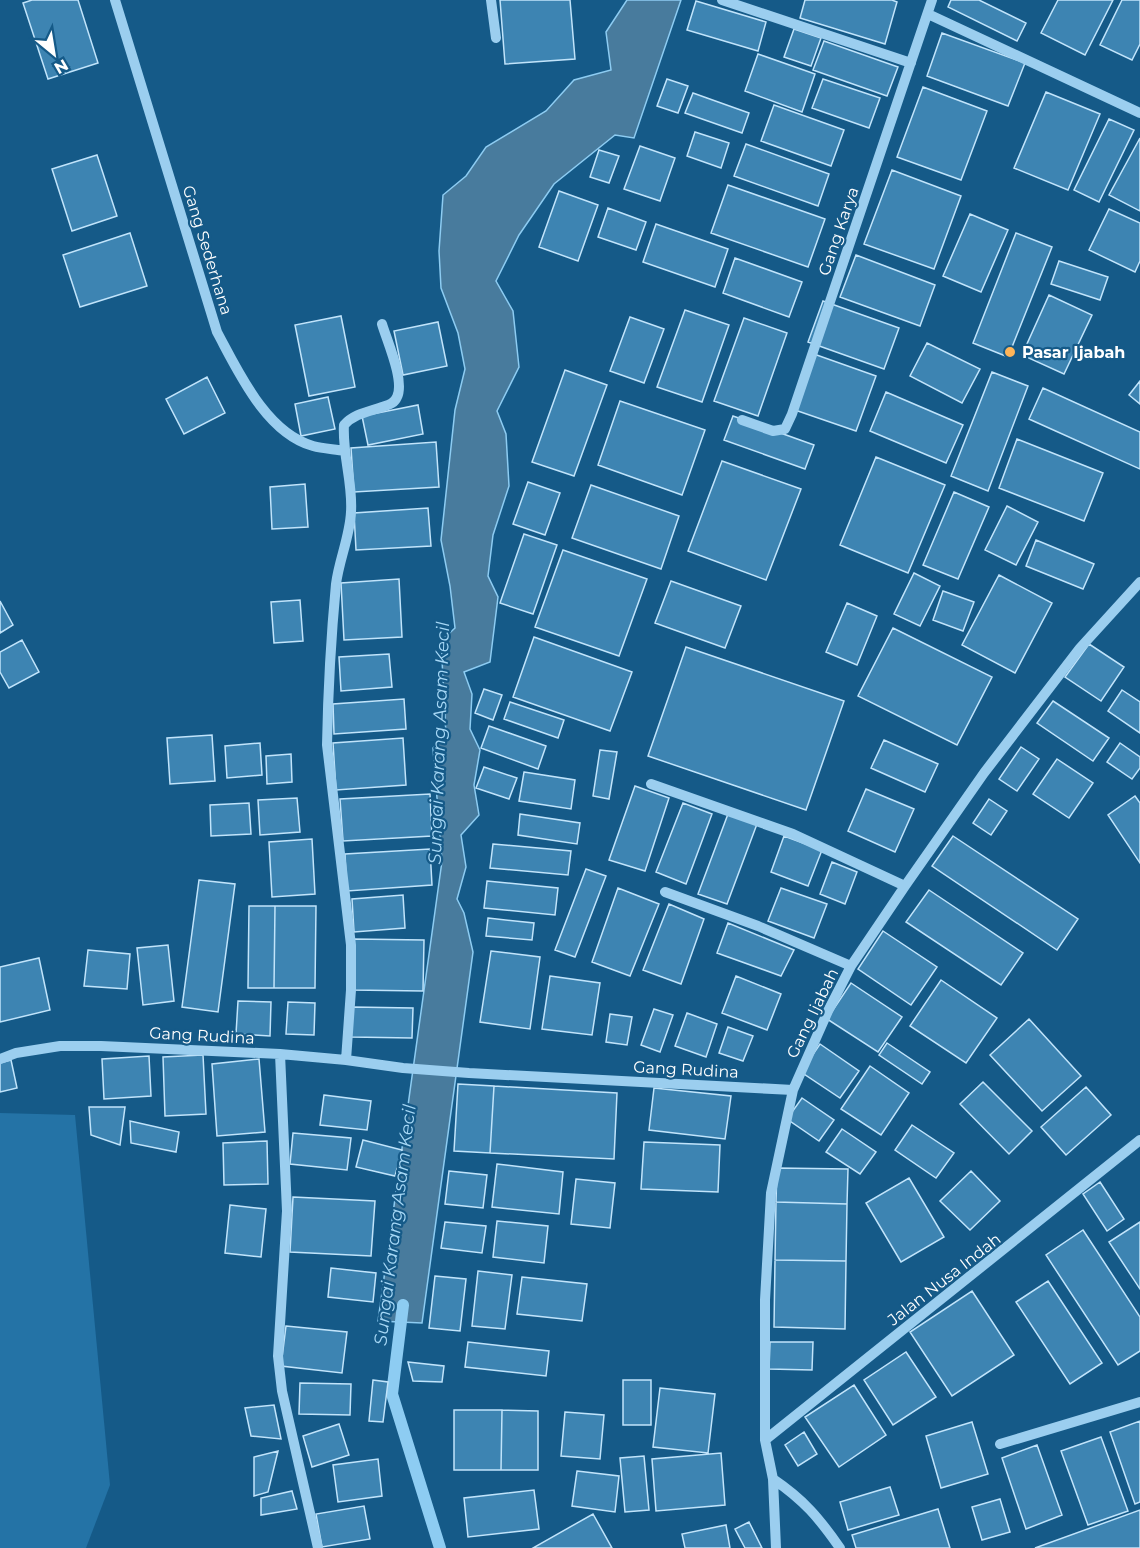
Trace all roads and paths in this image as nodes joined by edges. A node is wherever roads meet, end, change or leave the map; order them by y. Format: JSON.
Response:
{"nodes":[{"id":1,"x":115,"y":0,"type":"edge"},
{"id":2,"x":491,"y":0,"type":"edge"},
{"id":3,"x":722,"y":0,"type":"edge"},
{"id":4,"x":932,"y":0,"type":"edge"},
{"id":5,"x":928,"y":14,"type":"junction"},
{"id":6,"x":496,"y":38,"type":"dead end"},
{"id":7,"x":911,"y":63,"type":"junction"},
{"id":8,"x":1140,"y":113,"type":"edge"},
{"id":9,"x":381,"y":324,"type":"dead end"},
{"id":10,"x":742,"y":420,"type":"dead end"},
{"id":11,"x":345,"y":451,"type":"junction"},
{"id":12,"x":1140,"y":582,"type":"edge"},
{"id":13,"x":651,"y":784,"type":"dead end"},
{"id":14,"x":905,"y":886,"type":"junction"},
{"id":15,"x":665,"y":892,"type":"dead end"},
{"id":16,"x":851,"y":966,"type":"junction"},
{"id":17,"x":280,"y":1054,"type":"junction"},
{"id":18,"x":0,"y":1059,"type":"edge"},
{"id":19,"x":346,"y":1060,"type":"junction"},
{"id":20,"x":793,"y":1090,"type":"junction"},
{"id":21,"x":1138,"y":1145,"type":"edge"},
{"id":22,"x":1140,"y":1402,"type":"edge"},
{"id":23,"x":765,"y":1440,"type":"junction"},
{"id":24,"x":1000,"y":1444,"type":"dead end"},
{"id":25,"x":773,"y":1479,"type":"junction"},
{"id":26,"x":318,"y":1548,"type":"edge"},
{"id":27,"x":776,"y":1548,"type":"edge"},
{"id":28,"x":840,"y":1548,"type":"edge"}],
"edges":[{"from":1,"to":11,"type":"street","name":"Gang Sederhana"},
{"from":2,"to":6,"type":"street"},
{"from":3,"to":7,"type":"street"},
{"from":4,"to":5,"type":"street","name":"Gang Karya"},
{"from":5,"to":7,"type":"street","name":"Gang Karya"},
{"from":5,"to":8,"type":"street"},
{"from":7,"to":10,"type":"street","name":"Gang Karya"},
{"from":9,"to":11,"type":"street"},
{"from":11,"to":19,"type":"street"},
{"from":12,"to":14,"type":"street","name":"Gang Ijabah"},
{"from":13,"to":14,"type":"street"},
{"from":14,"to":16,"type":"street","name":"Gang Ijabah"},
{"from":15,"to":16,"type":"street"},
{"from":16,"to":20,"type":"street","name":"Gang Ijabah"},
{"from":17,"to":18,"type":"street","name":"Gang Rudina"},
{"from":17,"to":19,"type":"street","name":"Gang Rudina"},
{"from":17,"to":26,"type":"street"},
{"from":19,"to":20,"type":"street","name":"Gang Rudina"},
{"from":20,"to":23,"type":"street","name":"Gang Ijabah"},
{"from":21,"to":23,"type":"street","name":"Jalan Nusa Indah"},
{"from":22,"to":24,"type":"street"},
{"from":23,"to":25,"type":"street","name":"Gang Ijabah"},
{"from":25,"to":27,"type":"street","name":"Gang Ijabah"},
{"from":25,"to":28,"type":"street"}]}
